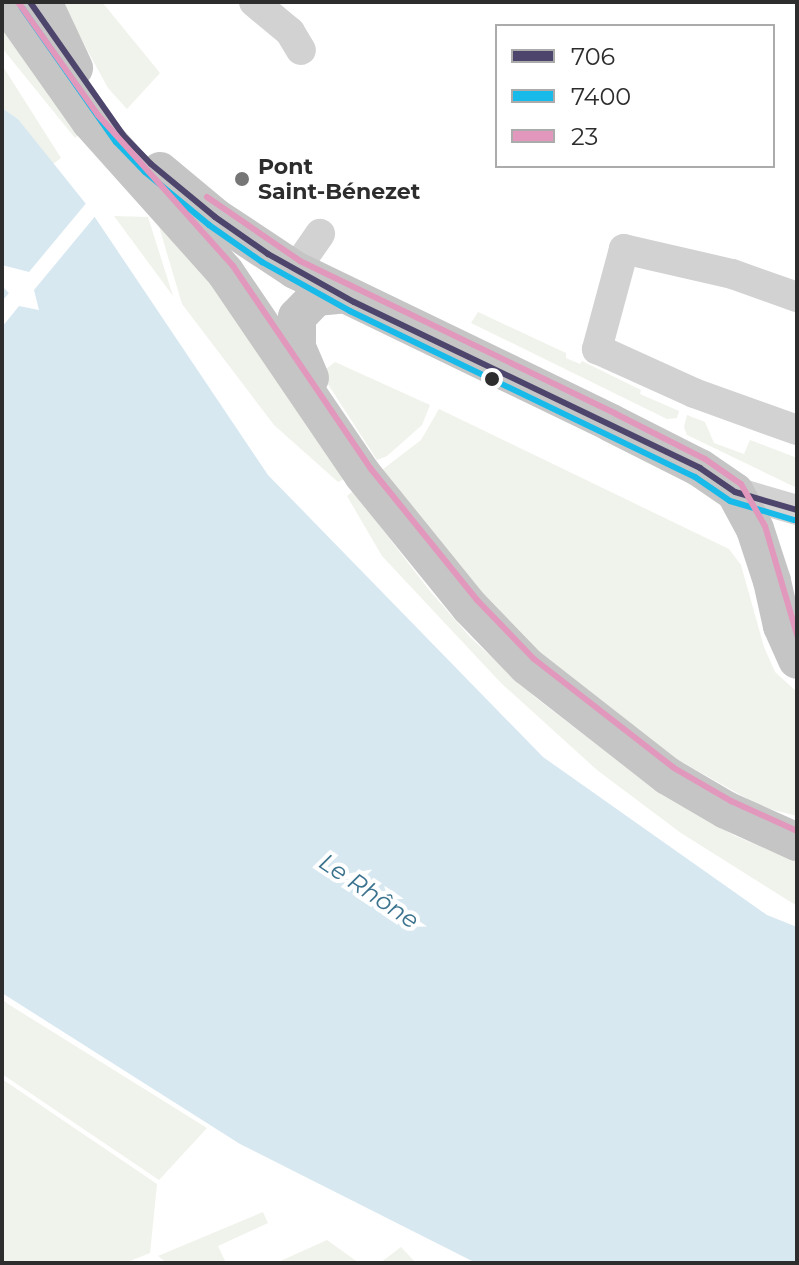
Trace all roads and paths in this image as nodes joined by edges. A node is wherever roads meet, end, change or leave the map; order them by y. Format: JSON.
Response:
{"nodes":[{"id":1,"x":6,"y":2,"type":"edge"},
{"id":2,"x":30,"y":2,"type":"edge"},
{"id":3,"x":43,"y":2,"type":"edge"},
{"id":4,"x":254,"y":2,"type":"edge"},
{"id":5,"x":298,"y":31,"type":"dead end"},
{"id":6,"x":74,"y":68,"type":"junction"},
{"id":7,"x":120,"y":143,"type":"junction"},
{"id":8,"x":320,"y":234,"type":"dead end"},
{"id":9,"x":295,"y":270,"type":"junction"},
{"id":10,"x":340,"y":295,"type":"junction"},
{"id":11,"x":797,"y":297,"type":"edge"},
{"id":12,"x":297,"y":347,"type":"junction"},
{"id":13,"x":330,"y":425,"type":"junction"},
{"id":14,"x":797,"y":430,"type":"edge"},
{"id":15,"x":735,"y":492,"type":"junction"},
{"id":16,"x":797,"y":510,"type":"edge"},
{"id":17,"x":797,"y":601,"type":"edge"},
{"id":18,"x":797,"y":634,"type":"edge"},
{"id":19,"x":797,"y":660,"type":"edge"},
{"id":20,"x":797,"y":842,"type":"edge"}],
"edges":[{"from":1,"to":7,"type":"main road"},
{"from":2,"to":6,"type":"main road"},
{"from":3,"to":6,"type":"main road"},
{"from":4,"to":5,"type":"street"},
{"from":6,"to":7,"type":"main road"},
{"from":7,"to":9,"type":"main road"},
{"from":7,"to":13,"type":"main road"},
{"from":8,"to":9,"type":"street"},
{"from":9,"to":10,"type":"main road"},
{"from":9,"to":12,"type":"main road"},
{"from":10,"to":12,"type":"main road"},
{"from":10,"to":15,"type":"main road"},
{"from":11,"to":14,"type":"street"},
{"from":12,"to":13,"type":"main road"},
{"from":13,"to":20,"type":"main road"},
{"from":15,"to":16,"type":"street"},
{"from":15,"to":19,"type":"main road"},
{"from":17,"to":18,"type":"main road"}]}
